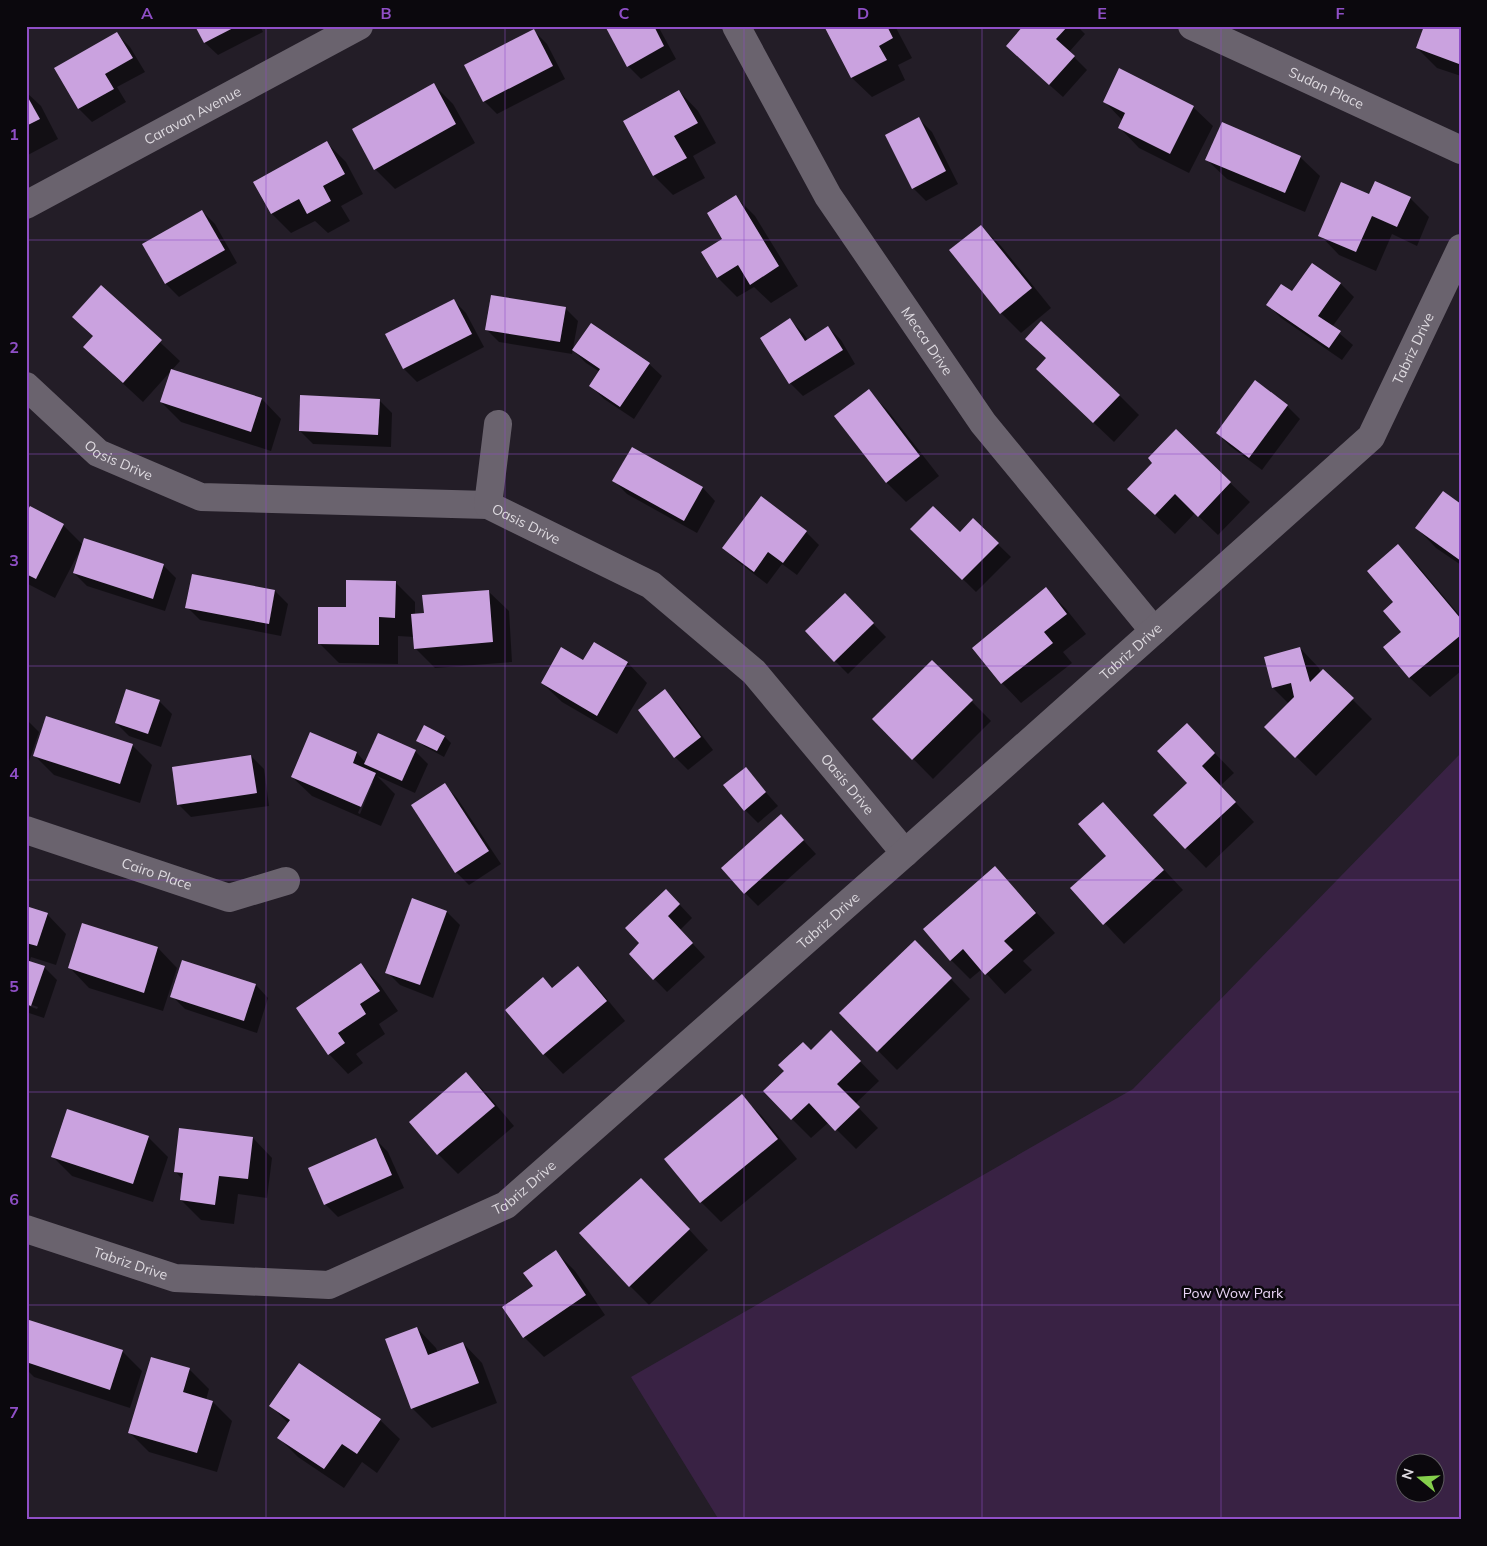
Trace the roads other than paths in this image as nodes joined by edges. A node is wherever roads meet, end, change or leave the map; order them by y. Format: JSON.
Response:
{"nodes":[{"id":1,"x":359,"y":26,"type":"edge"},
{"id":2,"x":736,"y":26,"type":"edge"},
{"id":3,"x":1192,"y":26,"type":"edge"},
{"id":4,"x":1461,"y":150,"type":"edge"},
{"id":5,"x":26,"y":205,"type":"edge"},
{"id":6,"x":1461,"y":248,"type":"edge"},
{"id":7,"x":26,"y":386,"type":"edge"},
{"id":8,"x":498,"y":424,"type":"dead end"},
{"id":9,"x":488,"y":505,"type":"junction"},
{"id":10,"x":1154,"y":631,"type":"junction"},
{"id":11,"x":26,"y":830,"type":"edge"},
{"id":12,"x":905,"y":853,"type":"junction"},
{"id":13,"x":286,"y":881,"type":"dead end"},
{"id":14,"x":26,"y":1229,"type":"edge"}],
"edges":[{"from":1,"to":5,"type":"street","name":"Caravan Avenue"},
{"from":2,"to":10,"type":"street","name":"Mecca Drive"},
{"from":3,"to":4,"type":"street","name":"Sudan Place"},
{"from":6,"to":10,"type":"street","name":"Tabriz Drive"},
{"from":7,"to":9,"type":"street","name":"Oasis Drive"},
{"from":8,"to":9,"type":"street"},
{"from":9,"to":12,"type":"street","name":"Oasis Drive"},
{"from":10,"to":12,"type":"street","name":"Tabriz Drive"},
{"from":11,"to":13,"type":"street","name":"Cairo Place"},
{"from":12,"to":14,"type":"street","name":"Tabriz Drive"}]}
